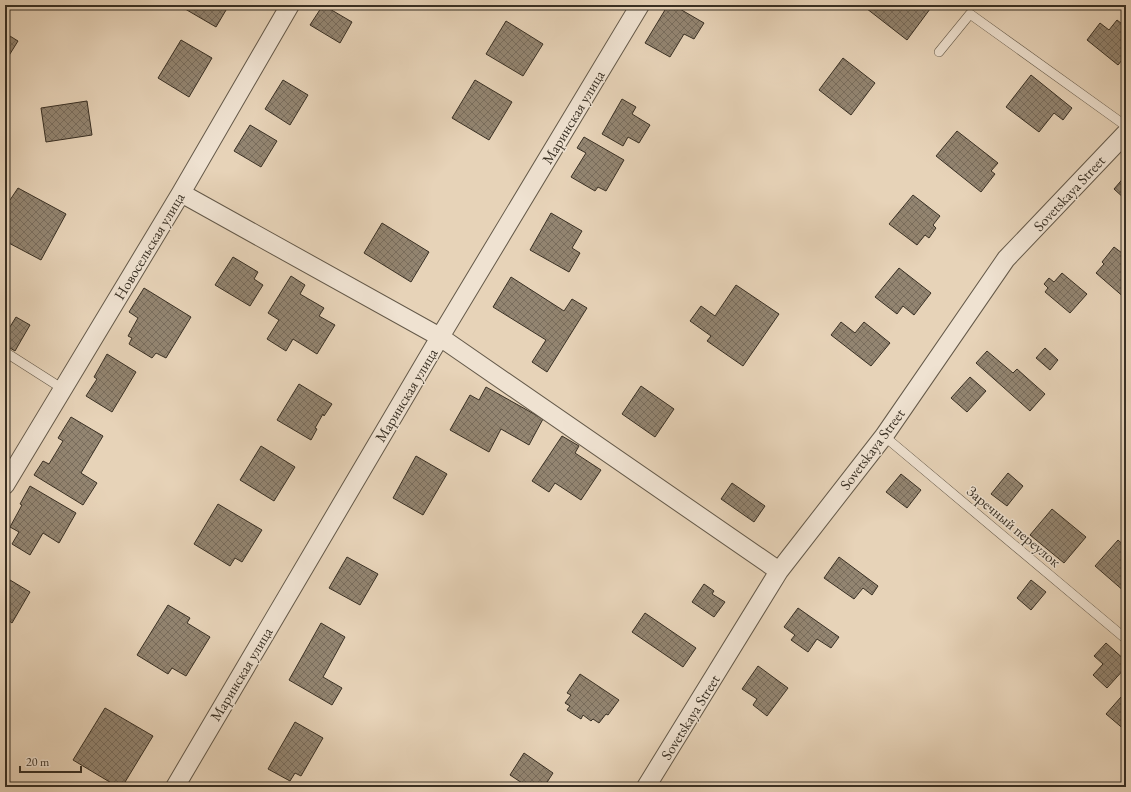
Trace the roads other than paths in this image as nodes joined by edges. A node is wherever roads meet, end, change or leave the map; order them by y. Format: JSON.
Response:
{"nodes":[{"id":1,"x":290,"y":5,"type":"edge"},
{"id":2,"x":640,"y":5,"type":"edge"},
{"id":3,"x":939,"y":52,"type":"dead end"},
{"id":4,"x":1126,"y":126,"type":"edge"},
{"id":5,"x":1126,"y":133,"type":"edge"},
{"id":6,"x":181,"y":193,"type":"junction"},
{"id":7,"x":440,"y":337,"type":"junction"},
{"id":8,"x":5,"y":352,"type":"edge"},
{"id":9,"x":63,"y":389,"type":"junction"},
{"id":10,"x":884,"y":436,"type":"junction"},
{"id":11,"x":5,"y":484,"type":"edge"},
{"id":12,"x":779,"y":571,"type":"junction"},
{"id":13,"x":1126,"y":639,"type":"edge"},
{"id":14,"x":175,"y":787,"type":"edge"},
{"id":15,"x":646,"y":787,"type":"edge"}],
"edges":[{"from":1,"to":6,"type":"street","name":"Новосельская улица"},
{"from":2,"to":7,"type":"street","name":"Маринская улица"},
{"from":3,"to":4,"type":"lane"},
{"from":5,"to":10,"type":"street","name":"Sovetskaya Street"},
{"from":6,"to":7,"type":"street"},
{"from":6,"to":9,"type":"street","name":"Новосельская улица"},
{"from":7,"to":12,"type":"street"},
{"from":7,"to":14,"type":"street","name":"Маринская улица"},
{"from":8,"to":9,"type":"lane"},
{"from":9,"to":11,"type":"street","name":"Новосельская улица"},
{"from":10,"to":12,"type":"street","name":"Sovetskaya Street"},
{"from":10,"to":13,"type":"lane","name":"Заречный переулок"},
{"from":12,"to":15,"type":"street","name":"Sovetskaya Street"}]}
